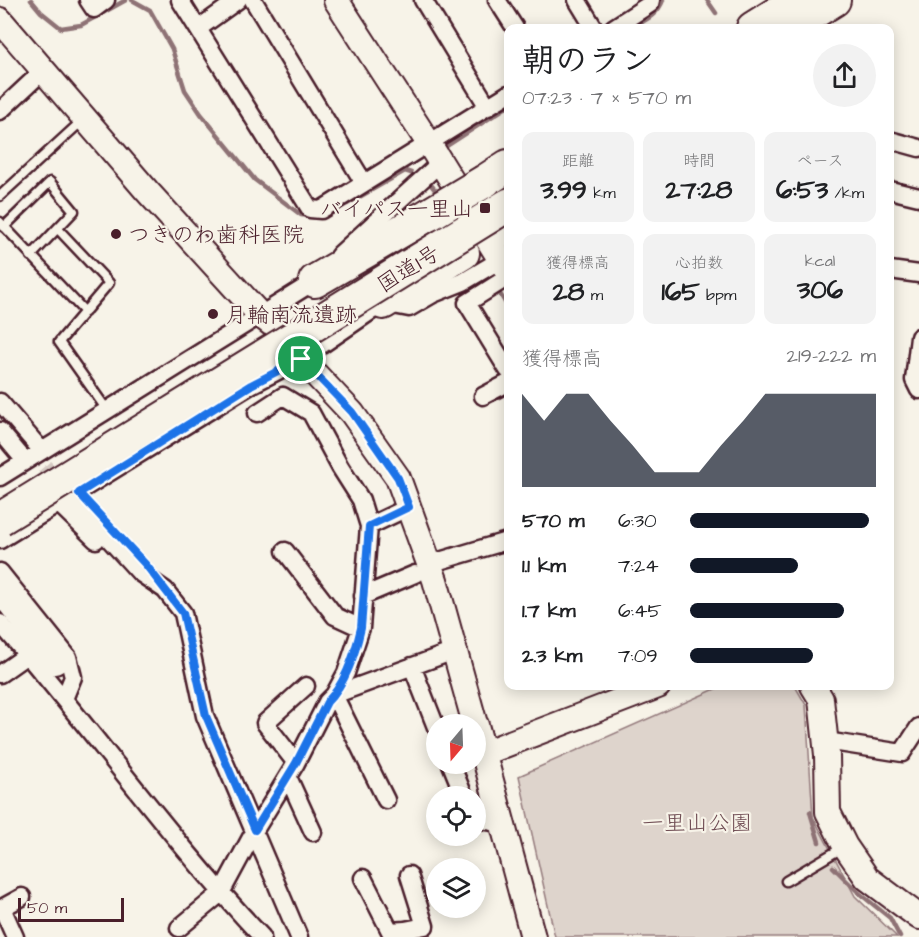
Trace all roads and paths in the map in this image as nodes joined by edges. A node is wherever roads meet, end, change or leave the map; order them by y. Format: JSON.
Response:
{"nodes":[{"id":1,"x":88,"y":0,"type":"edge"},
{"id":2,"x":106,"y":0,"type":"edge"},
{"id":3,"x":180,"y":0,"type":"edge"},
{"id":4,"x":238,"y":0,"type":"edge"},
{"id":5,"x":253,"y":0,"type":"edge"},
{"id":6,"x":336,"y":0,"type":"edge"},
{"id":7,"x":423,"y":0,"type":"edge"},
{"id":8,"x":497,"y":0,"type":"edge"},
{"id":9,"x":576,"y":0,"type":"edge"},
{"id":10,"x":651,"y":0,"type":"edge"},
{"id":11,"x":798,"y":0,"type":"edge"},
{"id":12,"x":834,"y":0,"type":"edge"},
{"id":13,"x":0,"y":20,"type":"edge"},
{"id":14,"x":512,"y":24,"type":"edge"},
{"id":15,"x":591,"y":24,"type":"edge"},
{"id":16,"x":619,"y":24,"type":"edge"},
{"id":17,"x":767,"y":24,"type":"edge"},
{"id":18,"x":769,"y":24,"type":"edge"},
{"id":19,"x":199,"y":28,"type":"junction"},
{"id":20,"x":45,"y":70,"type":"junction"},
{"id":21,"x":504,"y":97,"type":"edge"},
{"id":22,"x":2,"y":105,"type":"edge"},
{"id":23,"x":488,"y":107,"type":"junction"},
{"id":24,"x":85,"y":118,"type":"junction"},
{"id":25,"x":894,"y":141,"type":"edge"},
{"id":26,"x":919,"y":148,"type":"edge"},
{"id":27,"x":434,"y":152,"type":"junction"},
{"id":28,"x":501,"y":176,"type":"edge"},
{"id":29,"x":364,"y":183,"type":"junction"},
{"id":30,"x":894,"y":191,"type":"edge"},
{"id":31,"x":0,"y":196,"type":"edge"},
{"id":32,"x":919,"y":196,"type":"edge"},
{"id":33,"x":504,"y":224,"type":"edge"},
{"id":34,"x":2,"y":225,"type":"edge"},
{"id":35,"x":504,"y":225,"type":"edge"},
{"id":36,"x":58,"y":229,"type":"junction"},
{"id":37,"x":31,"y":255,"type":"junction"},
{"id":38,"x":504,"y":270,"type":"edge"},
{"id":39,"x":894,"y":271,"type":"edge"},
{"id":40,"x":504,"y":272,"type":"edge"},
{"id":41,"x":504,"y":273,"type":"edge"},
{"id":42,"x":919,"y":274,"type":"edge"},
{"id":43,"x":315,"y":281,"type":"junction"},
{"id":44,"x":383,"y":303,"type":"junction"},
{"id":45,"x":85,"y":312,"type":"junction"},
{"id":46,"x":260,"y":315,"type":"junction"},
{"id":47,"x":919,"y":337,"type":"edge"},
{"id":48,"x":301,"y":359,"type":"junction"},
{"id":49,"x":504,"y":363,"type":"edge"},
{"id":50,"x":504,"y":385,"type":"edge"},
{"id":51,"x":919,"y":390,"type":"edge"},
{"id":52,"x":483,"y":396,"type":"dead end"},
{"id":53,"x":0,"y":402,"type":"edge"},
{"id":54,"x":107,"y":410,"type":"junction"},
{"id":55,"x":257,"y":413,"type":"dead end"},
{"id":56,"x":0,"y":416,"type":"edge"},
{"id":57,"x":0,"y":431,"type":"edge"},
{"id":58,"x":32,"y":453,"type":"junction"},
{"id":59,"x":0,"y":477,"type":"edge"},
{"id":60,"x":0,"y":496,"type":"edge"},
{"id":61,"x":79,"y":500,"type":"junction"},
{"id":62,"x":60,"y":505,"type":"junction"},
{"id":63,"x":409,"y":507,"type":"junction"},
{"id":64,"x":0,"y":519,"type":"edge"},
{"id":65,"x":369,"y":526,"type":"junction"},
{"id":66,"x":0,"y":540,"type":"edge"},
{"id":67,"x":504,"y":542,"type":"edge"},
{"id":68,"x":285,"y":550,"type":"dead end"},
{"id":69,"x":422,"y":569,"type":"junction"},
{"id":70,"x":0,"y":572,"type":"edge"},
{"id":71,"x":0,"y":590,"type":"edge"},
{"id":72,"x":165,"y":590,"type":"junction"},
{"id":73,"x":363,"y":596,"type":"junction"},
{"id":74,"x":0,"y":623,"type":"edge"},
{"id":75,"x":361,"y":628,"type":"junction"},
{"id":76,"x":454,"y":651,"type":"junction"},
{"id":77,"x":27,"y":655,"type":"junction"},
{"id":78,"x":55,"y":662,"type":"joint"},
{"id":79,"x":412,"y":666,"type":"junction"},
{"id":80,"x":0,"y":674,"type":"edge"},
{"id":81,"x":306,"y":686,"type":"dead end"},
{"id":82,"x":648,"y":690,"type":"edge"},
{"id":83,"x":815,"y":690,"type":"edge"},
{"id":84,"x":334,"y":695,"type":"junction"},
{"id":85,"x":64,"y":699,"type":"junction"},
{"id":86,"x":431,"y":714,"type":"edge"},
{"id":87,"x":472,"y":714,"type":"edge"},
{"id":88,"x":919,"y":727,"type":"edge"},
{"id":89,"x":826,"y":741,"type":"junction"},
{"id":90,"x":486,"y":752,"type":"edge"},
{"id":91,"x":486,"y":760,"type":"edge"},
{"id":92,"x":292,"y":770,"type":"junction"},
{"id":93,"x":386,"y":800,"type":"dead end"},
{"id":94,"x":486,"y":821,"type":"edge"},
{"id":95,"x":503,"y":824,"type":"junction"},
{"id":96,"x":255,"y":830,"type":"junction"},
{"id":97,"x":313,"y":831,"type":"dead end"},
{"id":98,"x":845,"y":846,"type":"junction"},
{"id":99,"x":409,"y":875,"type":"dead end"},
{"id":100,"x":363,"y":878,"type":"dead end"},
{"id":101,"x":786,"y":881,"type":"dead end"},
{"id":102,"x":221,"y":893,"type":"junction"},
{"id":103,"x":22,"y":897,"type":"dead end"},
{"id":104,"x":919,"y":916,"type":"edge"},
{"id":105,"x":179,"y":928,"type":"dead end"},
{"id":106,"x":407,"y":934,"type":"edge"},
{"id":107,"x":295,"y":935,"type":"edge"},
{"id":108,"x":15,"y":937,"type":"edge"},
{"id":109,"x":262,"y":937,"type":"edge"},
{"id":110,"x":533,"y":937,"type":"edge"}],
"edges":[{"from":1,"to":2,"type":"street"},
{"from":3,"to":19,"type":"street"},
{"from":4,"to":19,"type":"street"},
{"from":5,"to":29,"type":"street"},
{"from":6,"to":27,"type":"street"},
{"from":7,"to":23,"type":"street"},
{"from":8,"to":14,"type":"street"},
{"from":9,"to":15,"type":"street"},
{"from":10,"to":16,"type":"street"},
{"from":11,"to":17,"type":"highway"},
{"from":12,"to":18,"type":"highway"},
{"from":13,"to":20,"type":"street"},
{"from":19,"to":29,"type":"street"},
{"from":20,"to":22,"type":"street"},
{"from":20,"to":24,"type":"street"},
{"from":21,"to":23,"type":"street"},
{"from":23,"to":27,"type":"street"},
{"from":24,"to":31,"type":"lane"},
{"from":24,"to":46,"type":"street"},
{"from":25,"to":26,"type":"street"},
{"from":27,"to":29,"type":"street"},
{"from":27,"to":38,"type":"street"},
{"from":27,"to":43,"type":"street"},
{"from":28,"to":43,"type":"highway","bridge":true},
{"from":28,"to":60,"type":"highway","name":"国道1号"},
{"from":30,"to":32,"type":"street"},
{"from":33,"to":64,"type":"highway","name":"国道1号","bridge":true},
{"from":34,"to":36,"type":"lane"},
{"from":34,"to":37,"type":"lane"},
{"from":35,"to":44,"type":"highway"},
{"from":36,"to":37,"type":"lane"},
{"from":36,"to":45,"type":"lane"},
{"from":37,"to":45,"type":"lane"},
{"from":39,"to":42,"type":"street"},
{"from":40,"to":44,"type":"street"},
{"from":41,"to":49,"type":"street"},
{"from":43,"to":46,"type":"street"},
{"from":44,"to":48,"type":"street"},
{"from":45,"to":54,"type":"lane"},
{"from":46,"to":48,"type":"street"},
{"from":46,"to":54,"type":"street"},
{"from":47,"to":51,"type":"street"},
{"from":48,"to":61,"type":"street"},
{"from":48,"to":63,"type":"street"},
{"from":50,"to":52,"type":"street"},
{"from":53,"to":58,"type":"street"},
{"from":54,"to":58,"type":"street"},
{"from":55,"to":65,"type":"street"},
{"from":56,"to":58,"type":"street"},
{"from":57,"to":58,"type":"street"},
{"from":58,"to":59,"type":"street"},
{"from":61,"to":62,"type":"street"},
{"from":61,"to":72,"type":"street"},
{"from":62,"to":66,"type":"street"},
{"from":62,"to":72,"type":"street"},
{"from":63,"to":65,"type":"street"},
{"from":63,"to":69,"type":"street"},
{"from":65,"to":73,"type":"street"},
{"from":67,"to":69,"type":"street"},
{"from":68,"to":75,"type":"street"},
{"from":69,"to":73,"type":"street"},
{"from":69,"to":76,"type":"street"},
{"from":70,"to":85,"type":"street"},
{"from":71,"to":78,"type":"street"},
{"from":72,"to":96,"type":"street"},
{"from":73,"to":75,"type":"street"},
{"from":74,"to":77,"type":"street"},
{"from":75,"to":84,"type":"street"},
{"from":76,"to":79,"type":"street"},
{"from":76,"to":87,"type":"street"},
{"from":77,"to":80,"type":"street"},
{"from":77,"to":85,"type":"street"},
{"from":78,"to":85,"type":"street"},
{"from":79,"to":84,"type":"street"},
{"from":79,"to":86,"type":"street"},
{"from":81,"to":92,"type":"street"},
{"from":82,"to":90,"type":"street"},
{"from":83,"to":89,"type":"street"},
{"from":84,"to":92,"type":"street"},
{"from":84,"to":93,"type":"street"},
{"from":85,"to":102,"type":"street"},
{"from":88,"to":89,"type":"street"},
{"from":89,"to":98,"type":"street"},
{"from":91,"to":95,"type":"street"},
{"from":92,"to":96,"type":"street"},
{"from":92,"to":97,"type":"street"},
{"from":94,"to":95,"type":"street"},
{"from":95,"to":110,"type":"street"},
{"from":96,"to":102,"type":"street"},
{"from":96,"to":107,"type":"street"},
{"from":98,"to":101,"type":"lane"},
{"from":98,"to":104,"type":"street"},
{"from":99,"to":106,"type":"street"},
{"from":100,"to":106,"type":"street"},
{"from":102,"to":105,"type":"street"},
{"from":102,"to":109,"type":"street"},
{"from":103,"to":108,"type":"street"}]}
